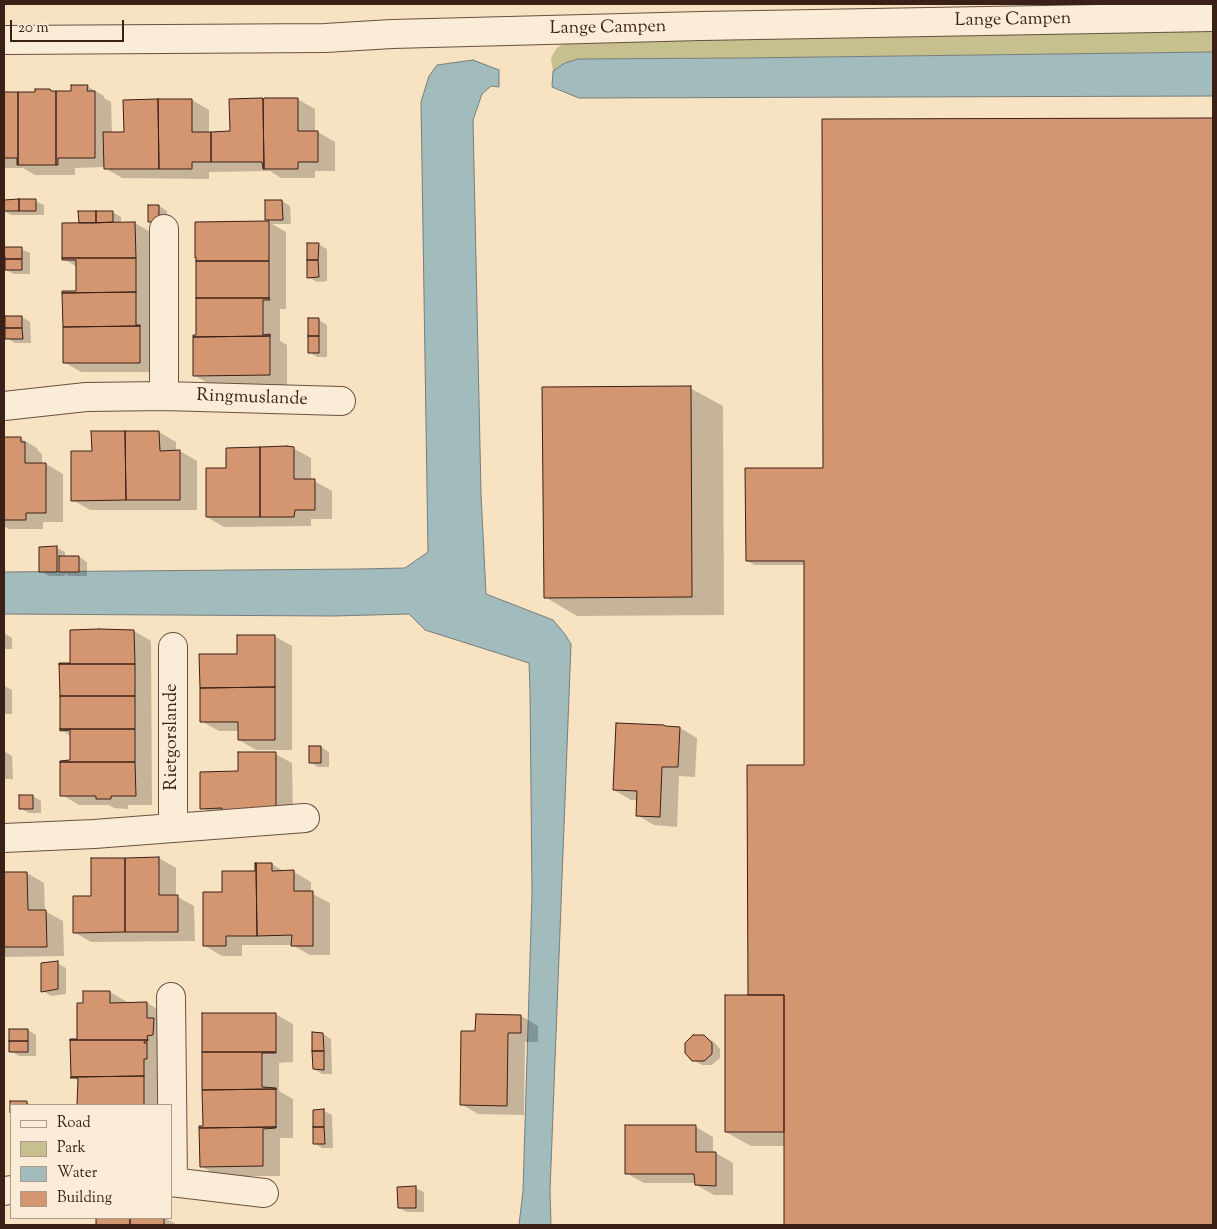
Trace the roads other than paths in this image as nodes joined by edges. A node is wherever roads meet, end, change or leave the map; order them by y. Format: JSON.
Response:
{"nodes":[{"id":1,"x":1213,"y":17,"type":"edge"},
{"id":2,"x":4,"y":40,"type":"edge"},
{"id":3,"x":164,"y":229,"type":"dead end"},
{"id":4,"x":164,"y":396,"type":"junction"},
{"id":5,"x":341,"y":401,"type":"dead end"},
{"id":6,"x":4,"y":406,"type":"edge"},
{"id":7,"x":173,"y":647,"type":"dead end"},
{"id":8,"x":305,"y":818,"type":"dead end"},
{"id":9,"x":173,"y":828,"type":"junction"},
{"id":10,"x":4,"y":838,"type":"edge"},
{"id":11,"x":171,"y":997,"type":"dead end"},
{"id":12,"x":172,"y":1104,"type":"edge"},
{"id":13,"x":172,"y":1182,"type":"edge"},
{"id":14,"x":264,"y":1193,"type":"dead end"}],
"edges":[{"from":1,"to":2,"type":"street","name":"Lange Campen"},
{"from":3,"to":4,"type":"street"},
{"from":4,"to":5,"type":"street","name":"Ringmuslande"},
{"from":4,"to":6,"type":"street","name":"Ringmuslande"},
{"from":7,"to":9,"type":"street","name":"Rietgorslande"},
{"from":8,"to":9,"type":"street"},
{"from":9,"to":10,"type":"street"},
{"from":11,"to":12,"type":"street"},
{"from":13,"to":14,"type":"street"}]}
